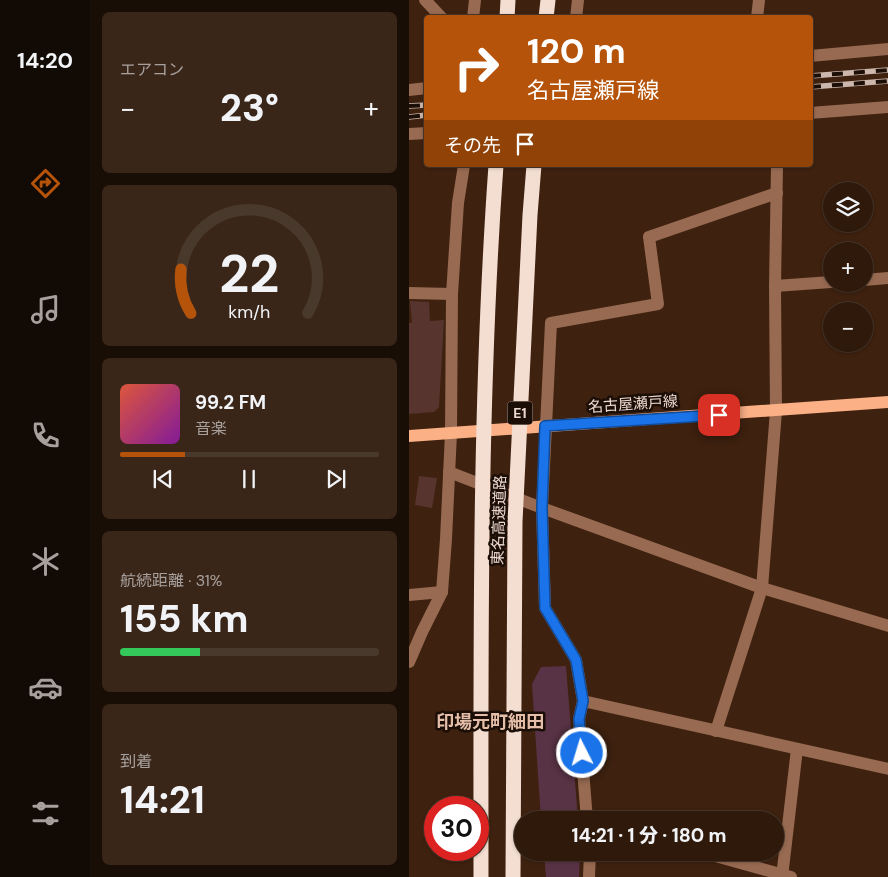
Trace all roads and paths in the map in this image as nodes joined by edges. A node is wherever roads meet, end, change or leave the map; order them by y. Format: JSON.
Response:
{"nodes":[{"id":1,"x":425,"y":0,"type":"edge"},
{"id":2,"x":475,"y":0,"type":"edge"},
{"id":3,"x":508,"y":0,"type":"edge"},
{"id":4,"x":548,"y":0,"type":"edge"},
{"id":5,"x":578,"y":0,"type":"edge"},
{"id":6,"x":759,"y":0,"type":"edge"},
{"id":7,"x":439,"y":15,"type":"edge"},
{"id":8,"x":473,"y":15,"type":"edge"},
{"id":9,"x":507,"y":15,"type":"edge"},
{"id":10,"x":546,"y":15,"type":"edge"},
{"id":11,"x":576,"y":15,"type":"edge"},
{"id":12,"x":757,"y":15,"type":"edge"},
{"id":13,"x":888,"y":49,"type":"edge"},
{"id":14,"x":813,"y":56,"type":"edge"},
{"id":15,"x":424,"y":88,"type":"edge"},
{"id":16,"x":409,"y":90,"type":"edge"},
{"id":17,"x":888,"y":107,"type":"edge"},
{"id":18,"x":813,"y":113,"type":"edge"},
{"id":19,"x":424,"y":133,"type":"edge"},
{"id":20,"x":409,"y":134,"type":"edge"},
{"id":21,"x":464,"y":167,"type":"edge"},
{"id":22,"x":496,"y":167,"type":"edge"},
{"id":23,"x":534,"y":167,"type":"edge"},
{"id":24,"x":777,"y":167,"type":"edge"},
{"id":25,"x":777,"y":193,"type":"junction"},
{"id":26,"x":888,"y":278,"type":"edge"},
{"id":27,"x":873,"y":279,"type":"edge"},
{"id":28,"x":823,"y":283,"type":"edge"},
{"id":29,"x":775,"y":286,"type":"junction"},
{"id":30,"x":409,"y":293,"type":"edge"},
{"id":31,"x":452,"y":294,"type":"junction"},
{"id":32,"x":888,"y":402,"type":"edge"},
{"id":33,"x":776,"y":411,"type":"junction"},
{"id":34,"x":545,"y":426,"type":"junction"},
{"id":35,"x":451,"y":432,"type":"junction"},
{"id":36,"x":409,"y":436,"type":"edge"},
{"id":37,"x":449,"y":472,"type":"junction"},
{"id":38,"x":542,"y":508,"type":"junction"},
{"id":39,"x":762,"y":588,"type":"junction"},
{"id":40,"x":442,"y":592,"type":"junction"},
{"id":41,"x":409,"y":596,"type":"edge"},
{"id":42,"x":888,"y":626,"type":"edge"},
{"id":43,"x":409,"y":662,"type":"edge"},
{"id":44,"x":583,"y":701,"type":"junction"},
{"id":45,"x":716,"y":731,"type":"junction"},
{"id":46,"x":797,"y":749,"type":"junction"},
{"id":47,"x":888,"y":769,"type":"edge"},
{"id":48,"x":586,"y":811,"type":"edge"},
{"id":49,"x":590,"y":861,"type":"edge"},
{"id":50,"x":732,"y":861,"type":"edge"},
{"id":51,"x":785,"y":876,"type":"edge"},
{"id":52,"x":481,"y":877,"type":"edge"},
{"id":53,"x":513,"y":877,"type":"edge"},
{"id":54,"x":589,"y":877,"type":"edge"}],
"edges":[{"from":1,"to":7,"type":"street"},
{"from":2,"to":8,"type":"street"},
{"from":3,"to":9,"type":"highway"},
{"from":4,"to":10,"type":"highway"},
{"from":5,"to":11,"type":"street"},
{"from":6,"to":12,"type":"street"},
{"from":13,"to":14,"type":"street"},
{"from":15,"to":16,"type":"street"},
{"from":17,"to":18,"type":"street"},
{"from":19,"to":20,"type":"street"},
{"from":21,"to":31,"type":"street"},
{"from":22,"to":52,"type":"highway","name":"東名高速道路"},
{"from":23,"to":53,"type":"highway","name":"東名高速道路","number":"E1"},
{"from":24,"to":25,"type":"street"},
{"from":25,"to":29,"type":"street"},
{"from":25,"to":34,"type":"street"},
{"from":26,"to":27,"type":"street"},
{"from":28,"to":29,"type":"street"},
{"from":29,"to":33,"type":"street"},
{"from":30,"to":31,"type":"street"},
{"from":31,"to":35,"type":"street"},
{"from":32,"to":33,"type":"main road","name":"名古屋瀬戸線"},
{"from":33,"to":34,"type":"main road","name":"名古屋瀬戸線"},
{"from":33,"to":39,"type":"street"},
{"from":34,"to":35,"type":"main road","name":"名古屋瀬戸線"},
{"from":34,"to":38,"type":"street"},
{"from":35,"to":36,"type":"main road","name":"名古屋瀬戸線"},
{"from":35,"to":37,"type":"street"},
{"from":37,"to":38,"type":"street"},
{"from":37,"to":40,"type":"street"},
{"from":38,"to":39,"type":"street"},
{"from":38,"to":44,"type":"street"},
{"from":39,"to":42,"type":"street"},
{"from":39,"to":45,"type":"street"},
{"from":40,"to":41,"type":"street"},
{"from":40,"to":43,"type":"street"},
{"from":44,"to":45,"type":"street"},
{"from":44,"to":48,"type":"street"},
{"from":45,"to":46,"type":"street"},
{"from":46,"to":47,"type":"street"},
{"from":46,"to":51,"type":"street"},
{"from":49,"to":54,"type":"street"},
{"from":50,"to":51,"type":"street"}]}
